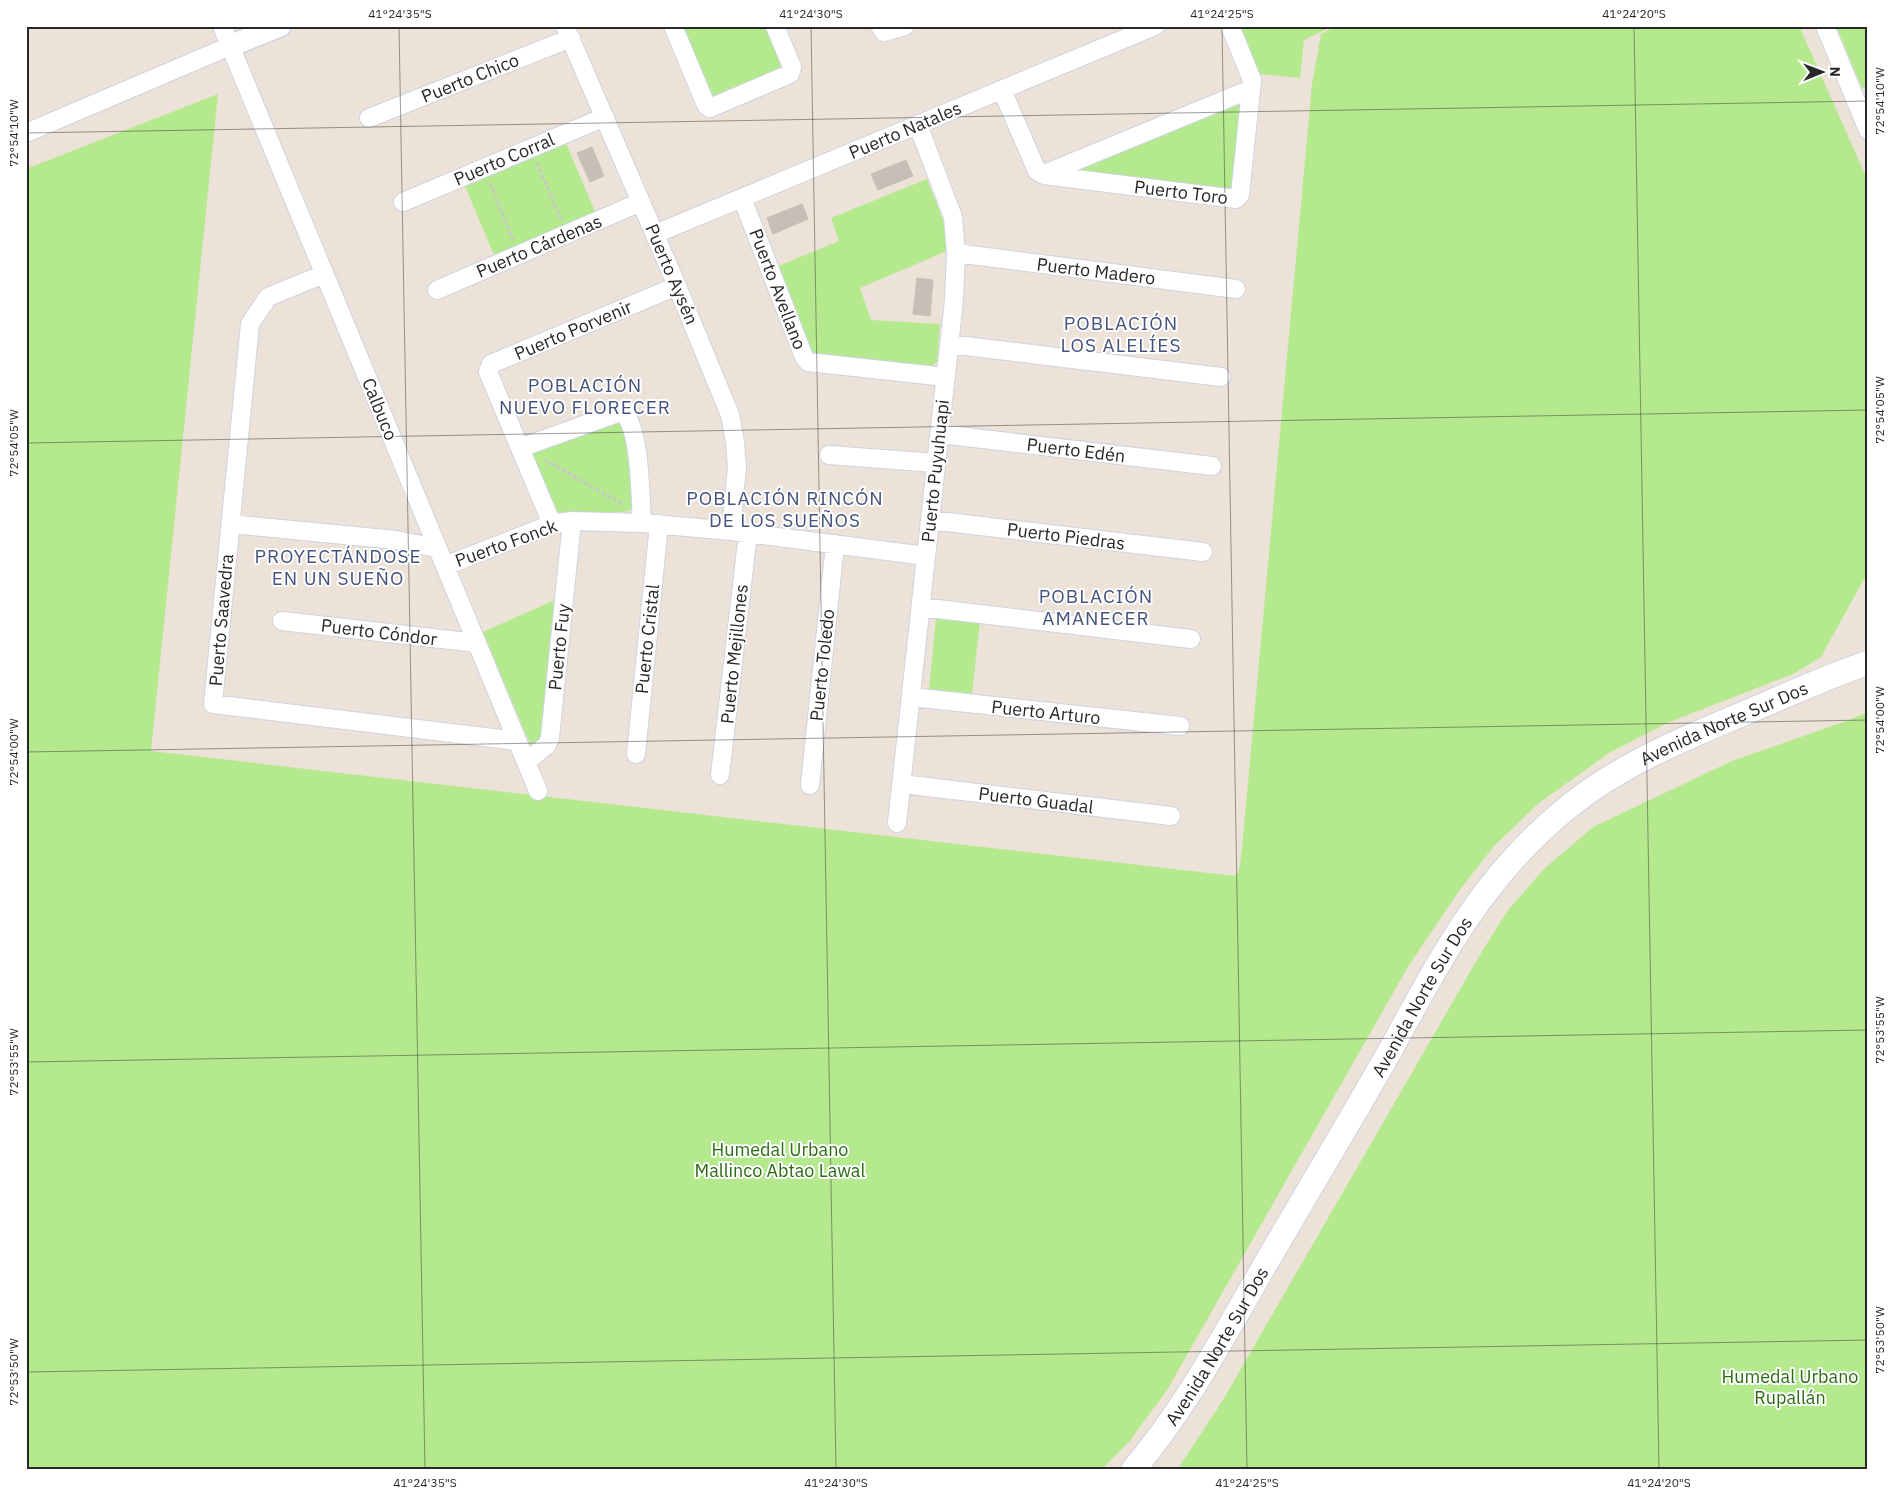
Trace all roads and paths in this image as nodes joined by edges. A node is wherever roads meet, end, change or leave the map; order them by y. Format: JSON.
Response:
{"nodes":[{"id":1,"x":222,"y":26,"type":"edge"},
{"id":2,"x":280,"y":26,"type":"edge"},
{"id":3,"x":673,"y":26,"type":"edge"},
{"id":4,"x":775,"y":26,"type":"edge"},
{"id":5,"x":905,"y":26,"type":"edge"},
{"id":6,"x":1155,"y":26,"type":"edge"},
{"id":7,"x":1230,"y":26,"type":"edge"},
{"id":8,"x":1824,"y":26,"type":"edge"},
{"id":9,"x":882,"y":29,"type":"edge"},
{"id":10,"x":568,"y":32,"type":"edge"},
{"id":11,"x":230,"y":46,"type":"junction"},
{"id":12,"x":1251,"y":89,"type":"junction"},
{"id":13,"x":1002,"y":90,"type":"junction"},
{"id":14,"x":605,"y":117,"type":"junction"},
{"id":15,"x":369,"y":118,"type":"dead end"},
{"id":16,"x":918,"y":125,"type":"junction"},
{"id":17,"x":1868,"y":130,"type":"edge"},
{"id":18,"x":26,"y":133,"type":"edge"},
{"id":19,"x":531,"y":148,"type":"junction"},
{"id":20,"x":483,"y":168,"type":"junction"},
{"id":21,"x":1044,"y":175,"type":"junction"},
{"id":22,"x":742,"y":198,"type":"junction"},
{"id":23,"x":403,"y":202,"type":"dead end"},
{"id":24,"x":641,"y":202,"type":"junction"},
{"id":25,"x":567,"y":234,"type":"junction"},
{"id":26,"x":655,"y":234,"type":"junction"},
{"id":27,"x":956,"y":253,"type":"junction"},
{"id":28,"x":519,"y":254,"type":"junction"},
{"id":29,"x":324,"y":274,"type":"junction"},
{"id":30,"x":678,"y":286,"type":"junction"},
{"id":31,"x":1236,"y":289,"type":"dead end"},
{"id":32,"x":437,"y":290,"type":"dead end"},
{"id":33,"x":949,"y":344,"type":"junction"},
{"id":34,"x":946,"y":377,"type":"junction"},
{"id":35,"x":1220,"y":377,"type":"dead end"},
{"id":36,"x":940,"y":434,"type":"junction"},
{"id":37,"x":520,"y":448,"type":"junction"},
{"id":38,"x":829,"y":455,"type":"dead end"},
{"id":39,"x":936,"y":464,"type":"junction"},
{"id":40,"x":1212,"y":466,"type":"dead end"},
{"id":41,"x":930,"y":520,"type":"junction"},
{"id":42,"x":572,"y":521,"type":"junction"},
{"id":43,"x":647,"y":521,"type":"junction"},
{"id":44,"x":230,"y":524,"type":"junction"},
{"id":45,"x":552,"y":524,"type":"junction"},
{"id":46,"x":739,"y":532,"type":"junction"},
{"id":47,"x":835,"y":544,"type":"junction"},
{"id":48,"x":437,"y":548,"type":"junction"},
{"id":49,"x":1203,"y":552,"type":"dead end"},
{"id":50,"x":926,"y":556,"type":"junction"},
{"id":51,"x":445,"y":566,"type":"junction"},
{"id":52,"x":921,"y":607,"type":"junction"},
{"id":53,"x":282,"y":621,"type":"dead end"},
{"id":54,"x":1191,"y":639,"type":"dead end"},
{"id":55,"x":477,"y":643,"type":"junction"},
{"id":56,"x":1868,"y":657,"type":"edge"},
{"id":57,"x":1858,"y":666,"type":"edge"},
{"id":58,"x":911,"y":697,"type":"junction"},
{"id":59,"x":1180,"y":726,"type":"dead end"},
{"id":60,"x":517,"y":741,"type":"junction"},
{"id":61,"x":636,"y":754,"type":"dead end"},
{"id":62,"x":526,"y":762,"type":"junction"},
{"id":63,"x":720,"y":775,"type":"dead end"},
{"id":64,"x":902,"y":784,"type":"junction"},
{"id":65,"x":810,"y":785,"type":"dead end"},
{"id":66,"x":538,"y":791,"type":"dead end"},
{"id":67,"x":1171,"y":816,"type":"dead end"},
{"id":68,"x":898,"y":823,"type":"dead end"},
{"id":69,"x":1133,"y":1470,"type":"edge"}],
"edges":[{"from":1,"to":11,"type":"street","name":"Calbuco"},
{"from":2,"to":11,"type":"street"},
{"from":3,"to":4,"type":"street"},
{"from":5,"to":9,"type":"street"},
{"from":6,"to":13,"type":"street","name":"Puerto Natales"},
{"from":7,"to":12,"type":"street","name":"Puerto Toro"},
{"from":8,"to":17,"type":"street"},
{"from":10,"to":14,"type":"street","name":"Puerto Aysén"},
{"from":10,"to":15,"type":"street","name":"Puerto Chico"},
{"from":11,"to":18,"type":"street"},
{"from":11,"to":29,"type":"street","name":"Calbuco"},
{"from":12,"to":21,"type":"street"},
{"from":12,"to":21,"type":"street","name":"Puerto Toro"},
{"from":13,"to":16,"type":"street","name":"Puerto Natales"},
{"from":13,"to":21,"type":"street"},
{"from":14,"to":19,"type":"street","name":"Puerto Corral"},
{"from":14,"to":24,"type":"street","name":"Puerto Aysén"},
{"from":16,"to":22,"type":"street","name":"Puerto Natales"},
{"from":16,"to":27,"type":"street","name":"Puerto Puyuhuapi"},
{"from":19,"to":20,"type":"street","name":"Puerto Corral"},
{"from":19,"to":25,"type":"path"},
{"from":20,"to":23,"type":"street","name":"Puerto Corral"},
{"from":20,"to":28,"type":"path"},
{"from":22,"to":26,"type":"street","name":"Puerto Natales"},
{"from":22,"to":34,"type":"street","name":"Puerto Avellano"},
{"from":24,"to":25,"type":"street","name":"Puerto Cárdenas"},
{"from":24,"to":26,"type":"street","name":"Puerto Aysén"},
{"from":25,"to":28,"type":"street","name":"Puerto Cárdenas"},
{"from":26,"to":30,"type":"street","name":"Puerto Aysén"},
{"from":27,"to":31,"type":"street","name":"Puerto Madero"},
{"from":27,"to":33,"type":"street","name":"Puerto Puyuhuapi"},
{"from":28,"to":32,"type":"street","name":"Puerto Cárdenas"},
{"from":29,"to":44,"type":"street","name":"Puerto Saavedra"},
{"from":29,"to":48,"type":"street","name":"Calbuco"},
{"from":30,"to":37,"type":"street","name":"Puerto Porvenir"},
{"from":30,"to":46,"type":"street","name":"Puerto Aysén"},
{"from":33,"to":34,"type":"street","name":"Puerto Puyuhuapi"},
{"from":33,"to":35,"type":"street"},
{"from":34,"to":36,"type":"street","name":"Puerto Puyuhuapi"},
{"from":36,"to":39,"type":"street","name":"Puerto Puyuhuapi"},
{"from":36,"to":40,"type":"street","name":"Puerto Edén"},
{"from":37,"to":43,"type":"path"},
{"from":37,"to":43,"type":"street","name":"Puerto Cristal"},
{"from":37,"to":45,"type":"street","name":"Puerto Porvenir"},
{"from":38,"to":39,"type":"street"},
{"from":39,"to":41,"type":"street","name":"Puerto Puyuhuapi"},
{"from":41,"to":49,"type":"street","name":"Puerto Piedras"},
{"from":41,"to":50,"type":"street","name":"Puerto Puyuhuapi"},
{"from":42,"to":43,"type":"street","name":"Puerto Fonck"},
{"from":42,"to":45,"type":"street","name":"Puerto Fonck"},
{"from":42,"to":62,"type":"street","name":"Puerto Fuy"},
{"from":43,"to":46,"type":"street","name":"Puerto Fonck"},
{"from":43,"to":61,"type":"street","name":"Puerto Cristal"},
{"from":44,"to":48,"type":"street"},
{"from":44,"to":60,"type":"street","name":"Puerto Saavedra"},
{"from":45,"to":51,"type":"street","name":"Puerto Fonck"},
{"from":46,"to":47,"type":"street","name":"Puerto Fonck"},
{"from":46,"to":63,"type":"street","name":"Puerto Mejillones"},
{"from":47,"to":50,"type":"street","name":"Puerto Fonck"},
{"from":47,"to":65,"type":"street","name":"Puerto Toledo"},
{"from":48,"to":51,"type":"street","name":"Calbuco"},
{"from":50,"to":52,"type":"street","name":"Puerto Puyuhuapi"},
{"from":51,"to":55,"type":"street","name":"Calbuco"},
{"from":52,"to":54,"type":"street"},
{"from":52,"to":58,"type":"street","name":"Puerto Puyuhuapi"},
{"from":53,"to":55,"type":"street","name":"Puerto Cóndor"},
{"from":55,"to":60,"type":"street","name":"Calbuco"},
{"from":56,"to":57,"type":"main road","name":"Avenida Norte Sur Dos"},
{"from":57,"to":69,"type":"main road","name":"Avenida Norte Sur Dos"},
{"from":58,"to":59,"type":"street","name":"Puerto Arturo"},
{"from":58,"to":64,"type":"street","name":"Puerto Puyuhuapi"},
{"from":60,"to":62,"type":"street","name":"Calbuco"},
{"from":62,"to":66,"type":"street","name":"Calbuco"},
{"from":64,"to":67,"type":"street","name":"Puerto Guadal"},
{"from":64,"to":68,"type":"street","name":"Puerto Puyuhuapi"}]}
